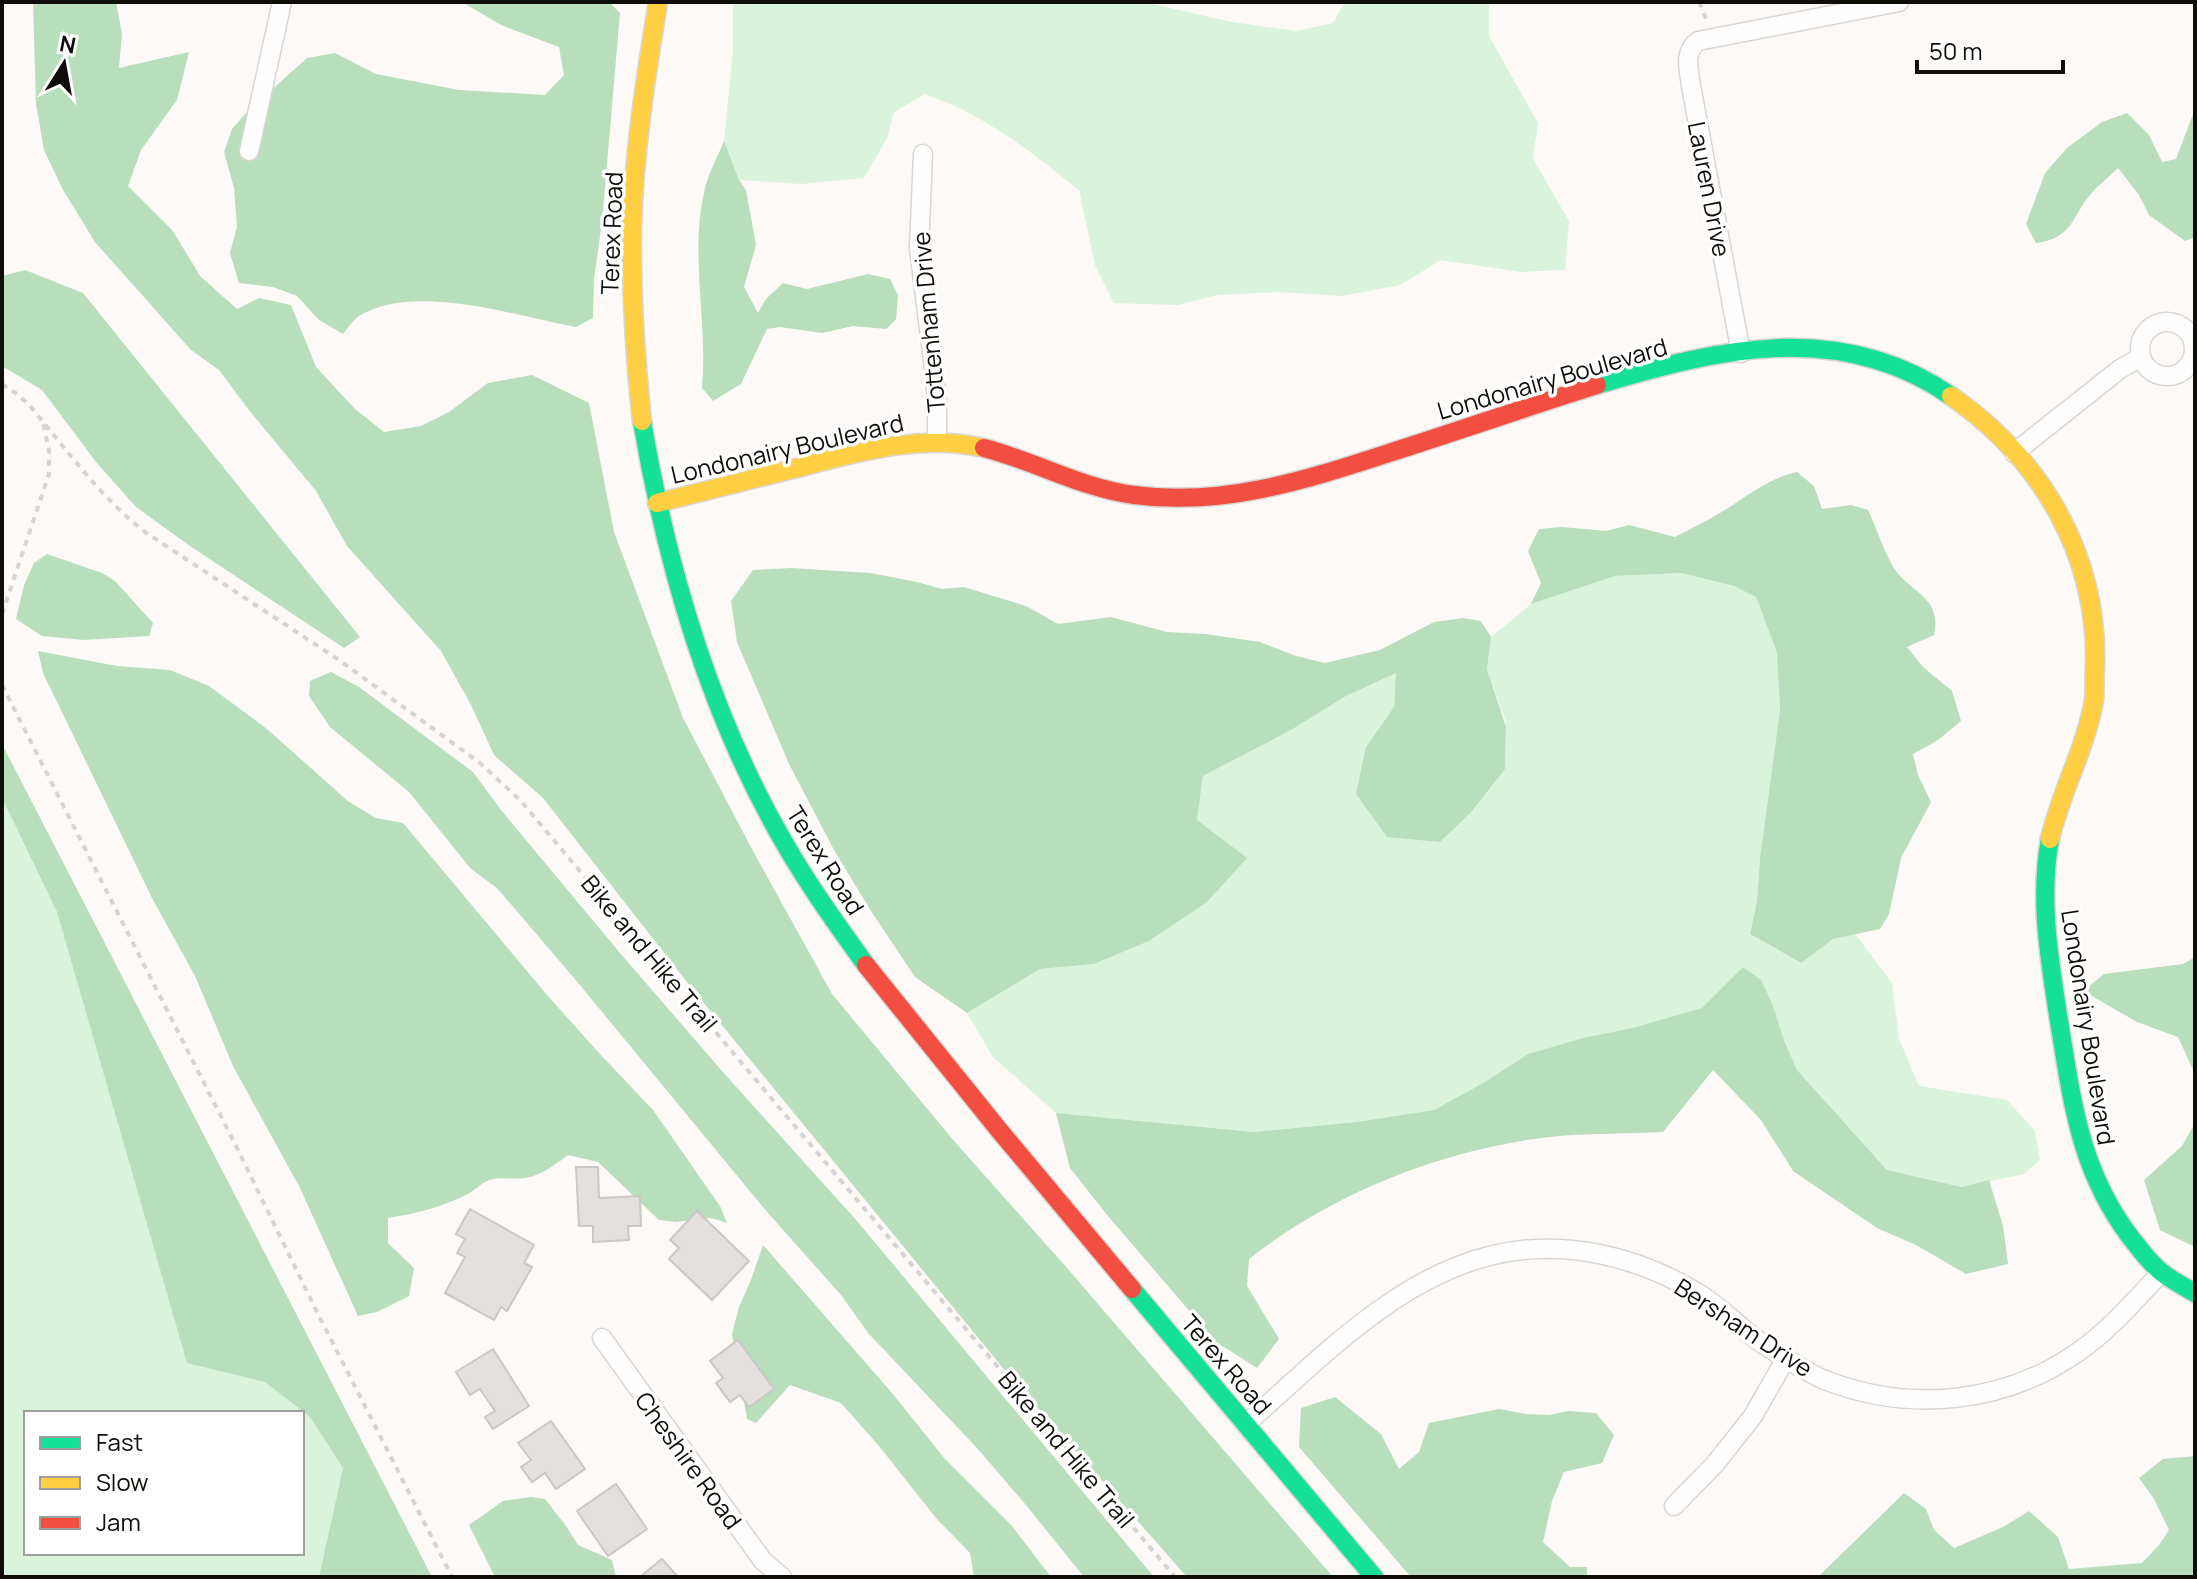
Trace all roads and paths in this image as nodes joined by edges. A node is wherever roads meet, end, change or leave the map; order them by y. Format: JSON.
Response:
{"nodes":[{"id":1,"x":282,"y":2,"type":"edge"},
{"id":2,"x":658,"y":2,"type":"edge"},
{"id":3,"x":1899,"y":2,"type":"edge"},
{"id":4,"x":249,"y":151,"type":"dead end"},
{"id":5,"x":923,"y":154,"type":"dead end"},
{"id":6,"x":1741,"y":353,"type":"junction"},
{"id":7,"x":2141,"y":357,"type":"dead end"},
{"id":8,"x":2,"y":384,"type":"edge"},
{"id":9,"x":42,"y":420,"type":"junction"},
{"id":10,"x":937,"y":442,"type":"junction"},
{"id":11,"x":2014,"y":453,"type":"junction"},
{"id":12,"x":657,"y":503,"type":"junction"},
{"id":13,"x":2,"y":614,"type":"edge"},
{"id":14,"x":2,"y":685,"type":"edge"},
{"id":15,"x":2161,"y":1273,"type":"junction"},
{"id":16,"x":2195,"y":1293,"type":"edge"},
{"id":17,"x":602,"y":1338,"type":"dead end"},
{"id":18,"x":1786,"y":1358,"type":"junction"},
{"id":19,"x":1247,"y":1423,"type":"junction"},
{"id":20,"x":1674,"y":1506,"type":"dead end"},
{"id":21,"x":452,"y":1577,"type":"edge"},
{"id":22,"x":782,"y":1577,"type":"edge"},
{"id":23,"x":1175,"y":1577,"type":"edge"},
{"id":24,"x":1374,"y":1577,"type":"edge"}],
"edges":[{"from":1,"to":4,"type":"street"},
{"from":2,"to":12,"type":"street","name":"Terex Road"},
{"from":3,"to":6,"type":"street","name":"Lauren Drive"},
{"from":5,"to":10,"type":"street","name":"Tottenham Drive"},
{"from":6,"to":10,"type":"street","name":"Londonairy Boulevard"},
{"from":6,"to":11,"type":"street","name":"Londonairy Boulevard"},
{"from":7,"to":11,"type":"street"},
{"from":8,"to":9,"type":"path","name":"Bike and Hike Trail"},
{"from":9,"to":13,"type":"path"},
{"from":9,"to":23,"type":"path","name":"Bike and Hike Trail"},
{"from":10,"to":12,"type":"street","name":"Londonairy Boulevard"},
{"from":11,"to":15,"type":"street","name":"Londonairy Boulevard"},
{"from":12,"to":19,"type":"street","name":"Terex Road"},
{"from":14,"to":21,"type":"path"},
{"from":15,"to":16,"type":"street","name":"Londonairy Boulevard"},
{"from":15,"to":18,"type":"street","name":"Bersham Drive"},
{"from":17,"to":22,"type":"street","name":"Cheshire Road"},
{"from":18,"to":19,"type":"street","name":"Bersham Drive"},
{"from":18,"to":20,"type":"street"},
{"from":19,"to":24,"type":"street","name":"Terex Road"}]}
